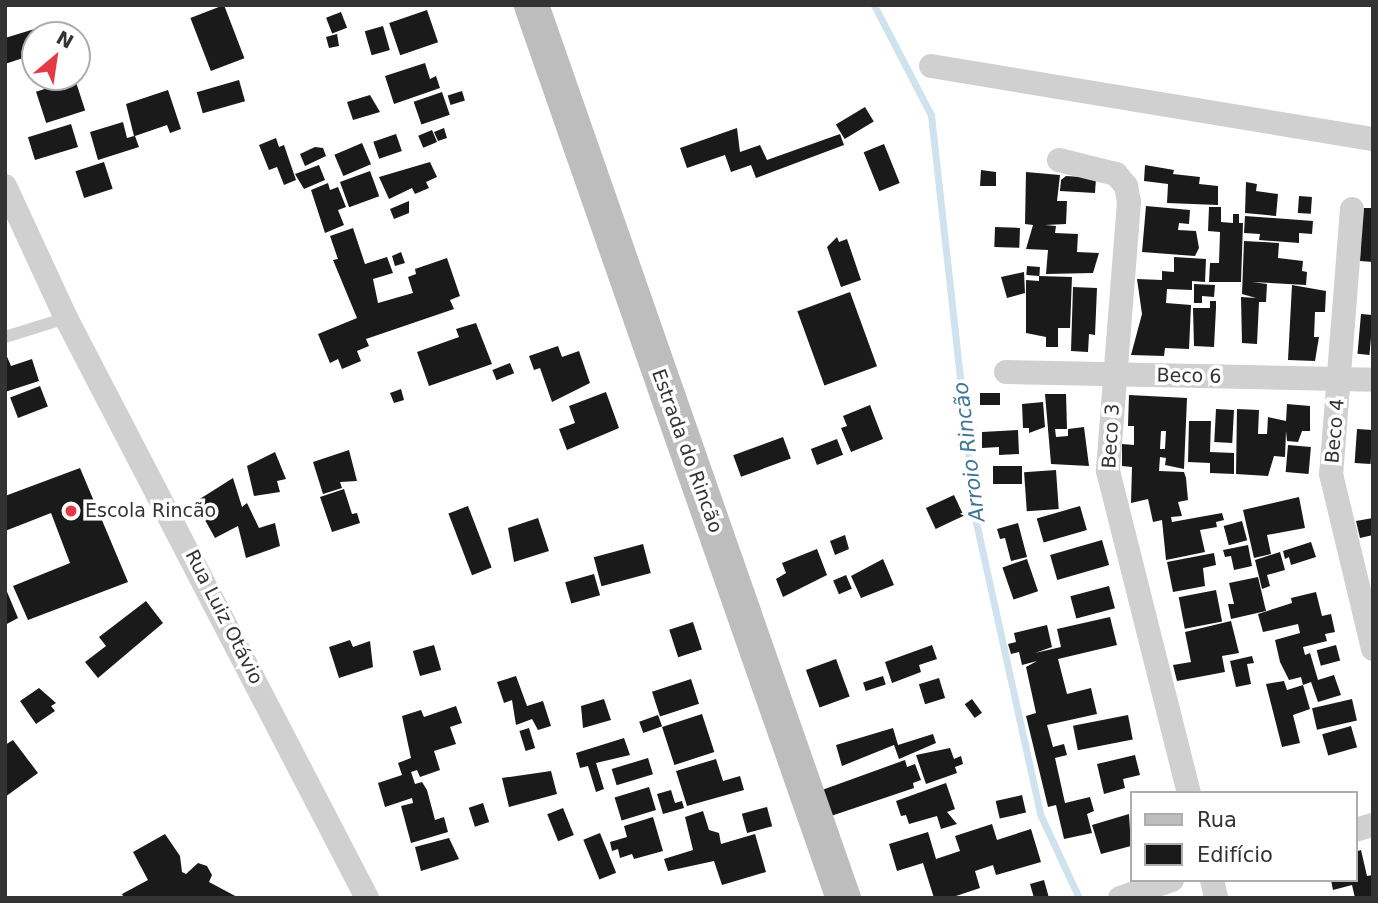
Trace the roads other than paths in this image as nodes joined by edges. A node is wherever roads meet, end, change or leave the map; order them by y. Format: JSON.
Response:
{"nodes":[{"id":1,"x":531,"y":5,"type":"edge"},
{"id":2,"x":931,"y":66,"type":"dead end"},
{"id":3,"x":1373,"y":139,"type":"edge"},
{"id":4,"x":1059,"y":160,"type":"dead end"},
{"id":5,"x":5,"y":186,"type":"edge"},
{"id":6,"x":1352,"y":209,"type":"dead end"},
{"id":7,"x":66,"y":318,"type":"junction"},
{"id":8,"x":5,"y":337,"type":"edge"},
{"id":9,"x":1006,"y":372,"type":"dead end"},
{"id":10,"x":1115,"y":374,"type":"junction"},
{"id":11,"x":1340,"y":379,"type":"junction"},
{"id":12,"x":1373,"y":380,"type":"edge"},
{"id":13,"x":1373,"y":649,"type":"edge"},
{"id":14,"x":1188,"y":791,"type":"edge"},
{"id":15,"x":1166,"y":882,"type":"edge"},
{"id":16,"x":367,"y":898,"type":"edge"},
{"id":17,"x":843,"y":898,"type":"edge"},
{"id":18,"x":1120,"y":898,"type":"edge"}],
"edges":[{"from":1,"to":17,"type":"street","name":"Estrada do Rincão"},
{"from":2,"to":3,"type":"street"},
{"from":4,"to":10,"type":"street","name":"Beco 3"},
{"from":5,"to":7,"type":"street","name":"Rua Luiz Otávio"},
{"from":6,"to":11,"type":"street","name":"Beco 4"},
{"from":7,"to":8,"type":"lane"},
{"from":7,"to":16,"type":"street","name":"Rua Luiz Otávio"},
{"from":9,"to":10,"type":"street","name":"Beco 6"},
{"from":10,"to":11,"type":"street","name":"Beco 6"},
{"from":10,"to":14,"type":"street","name":"Beco 3"},
{"from":11,"to":12,"type":"street","name":"Beco 6"},
{"from":11,"to":13,"type":"street","name":"Beco 4"},
{"from":15,"to":18,"type":"street"}]}
